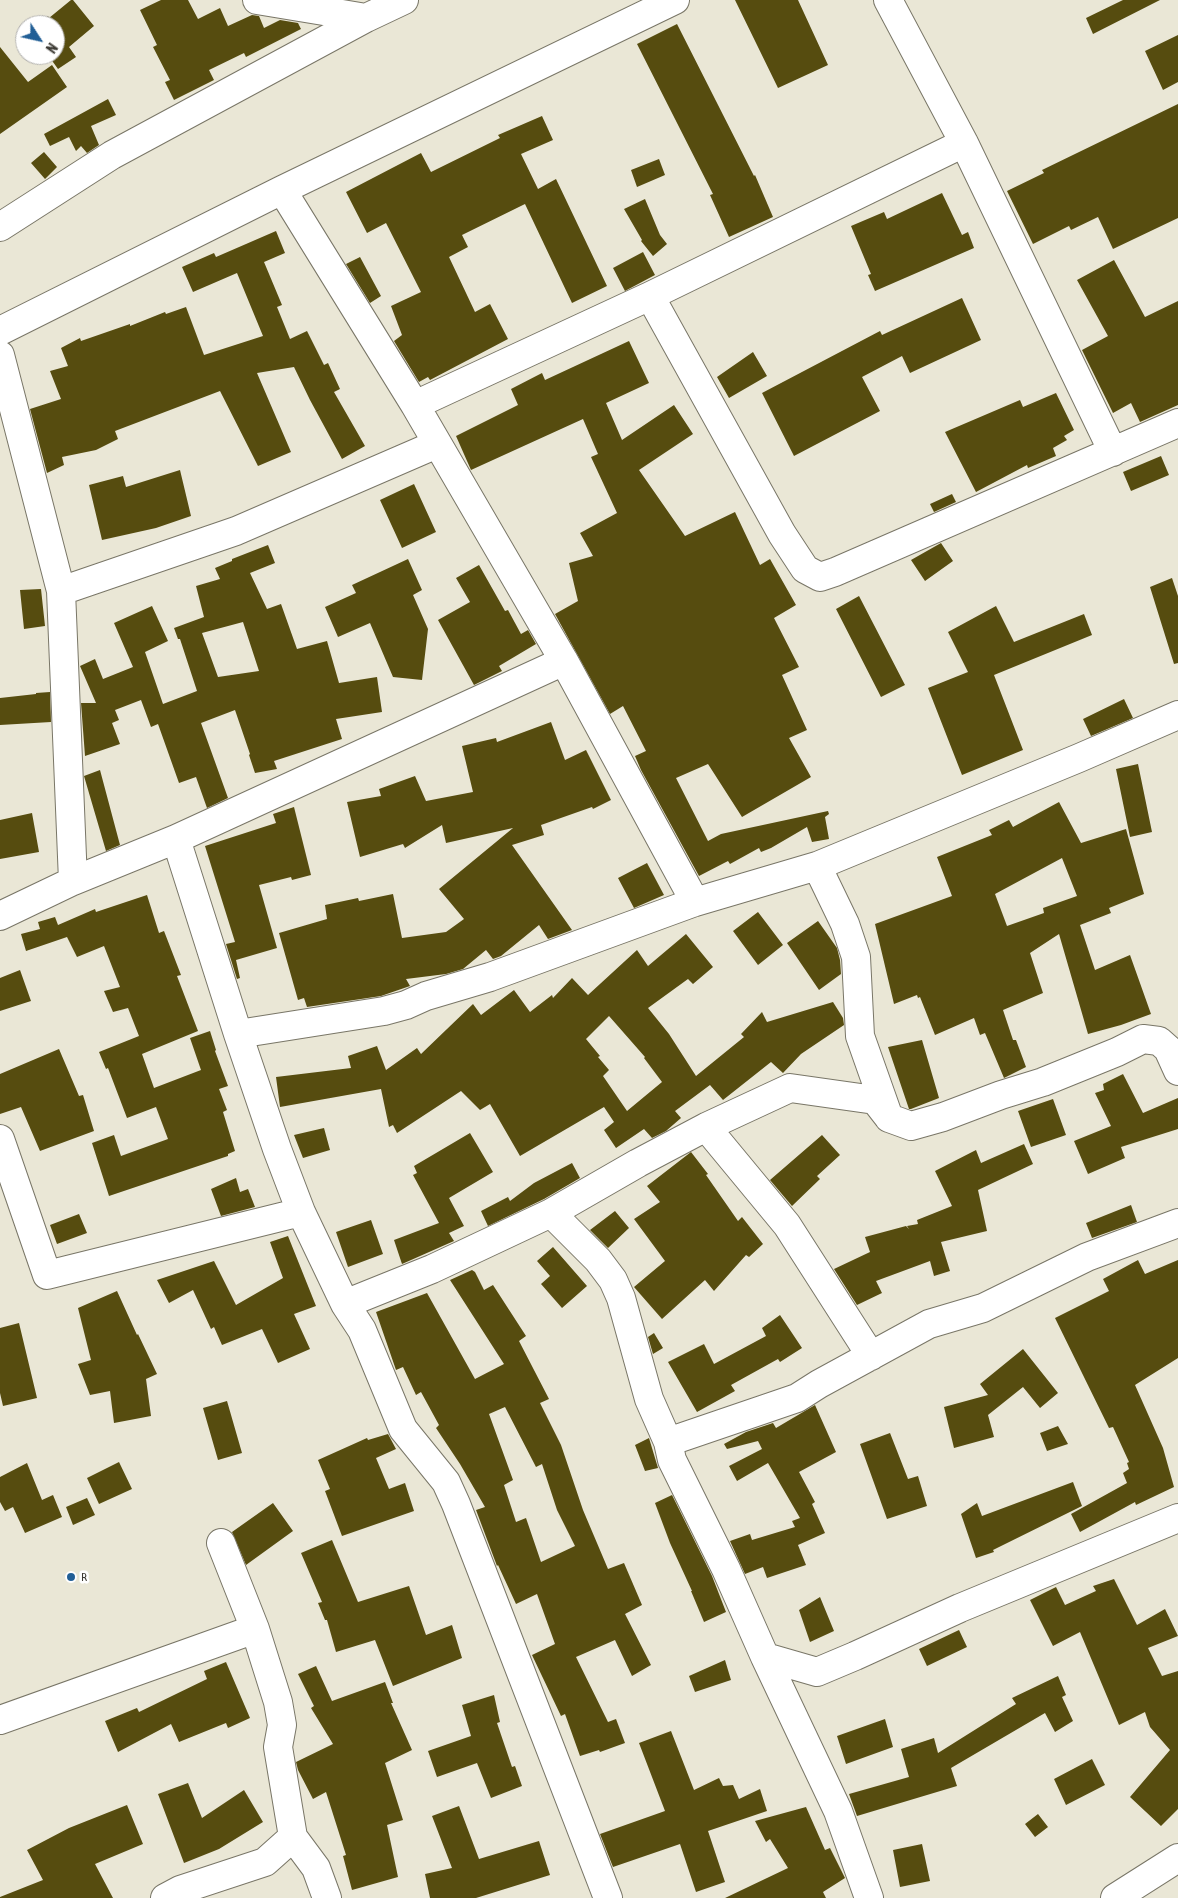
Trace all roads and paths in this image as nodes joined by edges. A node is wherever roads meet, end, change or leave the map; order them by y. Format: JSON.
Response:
{"nodes":[{"id":1,"x":258,"y":0,"type":"edge"},
{"id":2,"x":404,"y":0,"type":"edge"},
{"id":3,"x":675,"y":0,"type":"edge"},
{"id":4,"x":888,"y":0,"type":"edge"},
{"id":5,"x":366,"y":18,"type":"junction"},
{"id":6,"x":964,"y":143,"type":"junction"},
{"id":7,"x":282,"y":190,"type":"junction"},
{"id":8,"x":0,"y":227,"type":"edge"},
{"id":9,"x":650,"y":296,"type":"junction"},
{"id":10,"x":0,"y":331,"type":"edge"},
{"id":11,"x":0,"y":354,"type":"edge"},
{"id":12,"x":415,"y":405,"type":"junction"},
{"id":13,"x":1178,"y":423,"type":"edge"},
{"id":14,"x":437,"y":444,"type":"junction"},
{"id":15,"x":1113,"y":452,"type":"junction"},
{"id":16,"x":61,"y":591,"type":"junction"},
{"id":17,"x":564,"y":661,"type":"junction"},
{"id":18,"x":1178,"y":715,"type":"edge"},
{"id":19,"x":176,"y":839,"type":"junction"},
{"id":20,"x":817,"y":866,"type":"junction"},
{"id":21,"x":72,"y":881,"type":"junction"},
{"id":22,"x":695,"y":902,"type":"junction"},
{"id":23,"x":0,"y":916,"type":"edge"},
{"id":24,"x":238,"y":1034,"type":"junction"},
{"id":25,"x":1178,"y":1071,"type":"edge"},
{"id":26,"x":889,"y":1118,"type":"junction"},
{"id":27,"x":706,"y":1127,"type":"junction"},
{"id":28,"x":0,"y":1139,"type":"edge"},
{"id":29,"x":301,"y":1212,"type":"junction"},
{"id":30,"x":551,"y":1213,"type":"junction"},
{"id":31,"x":1178,"y":1223,"type":"edge"},
{"id":32,"x":345,"y":1304,"type":"junction"},
{"id":33,"x":871,"y":1356,"type":"junction"},
{"id":34,"x":668,"y":1442,"type":"junction"},
{"id":35,"x":1178,"y":1518,"type":"edge"},
{"id":36,"x":222,"y":1543,"type":"dead end"},
{"id":37,"x":255,"y":1629,"type":"junction"},
{"id":38,"x":765,"y":1657,"type":"junction"},
{"id":39,"x":0,"y":1720,"type":"edge"},
{"id":40,"x":292,"y":1837,"type":"junction"},
{"id":41,"x":1178,"y":1858,"type":"edge"},
{"id":42,"x":265,"y":1862,"type":"junction"},
{"id":43,"x":316,"y":1868,"type":"junction"},
{"id":44,"x":165,"y":1898,"type":"edge"},
{"id":45,"x":327,"y":1898,"type":"edge"},
{"id":46,"x":608,"y":1898,"type":"edge"},
{"id":47,"x":869,"y":1898,"type":"edge"},
{"id":48,"x":1116,"y":1898,"type":"edge"}],
"edges":[{"from":1,"to":5,"type":"street"},
{"from":2,"to":5,"type":"street"},
{"from":3,"to":7,"type":"street"},
{"from":4,"to":6,"type":"street"},
{"from":5,"to":8,"type":"street"},
{"from":6,"to":9,"type":"street"},
{"from":6,"to":15,"type":"street"},
{"from":7,"to":10,"type":"street"},
{"from":7,"to":12,"type":"street"},
{"from":9,"to":12,"type":"street"},
{"from":9,"to":15,"type":"street"},
{"from":11,"to":16,"type":"street"},
{"from":12,"to":14,"type":"street"},
{"from":13,"to":15,"type":"street"},
{"from":14,"to":16,"type":"street"},
{"from":14,"to":17,"type":"street"},
{"from":16,"to":21,"type":"street"},
{"from":17,"to":19,"type":"street"},
{"from":17,"to":22,"type":"street"},
{"from":18,"to":20,"type":"street"},
{"from":19,"to":21,"type":"street"},
{"from":19,"to":24,"type":"street"},
{"from":20,"to":22,"type":"street"},
{"from":20,"to":26,"type":"street"},
{"from":21,"to":23,"type":"street"},
{"from":22,"to":24,"type":"street"},
{"from":24,"to":29,"type":"street"},
{"from":25,"to":26,"type":"street"},
{"from":26,"to":27,"type":"street"},
{"from":27,"to":30,"type":"street"},
{"from":27,"to":33,"type":"street"},
{"from":28,"to":29,"type":"street"},
{"from":29,"to":32,"type":"street"},
{"from":30,"to":32,"type":"street"},
{"from":30,"to":34,"type":"street"},
{"from":31,"to":33,"type":"street"},
{"from":32,"to":46,"type":"street"},
{"from":33,"to":34,"type":"street"},
{"from":34,"to":38,"type":"street"},
{"from":35,"to":38,"type":"street"},
{"from":36,"to":37,"type":"street"},
{"from":37,"to":39,"type":"street"},
{"from":37,"to":40,"type":"street"},
{"from":38,"to":47,"type":"street"},
{"from":40,"to":42,"type":"street"},
{"from":40,"to":43,"type":"street"},
{"from":41,"to":48,"type":"street"},
{"from":42,"to":43,"type":"street"},
{"from":42,"to":44,"type":"street"},
{"from":43,"to":45,"type":"street"}]}
